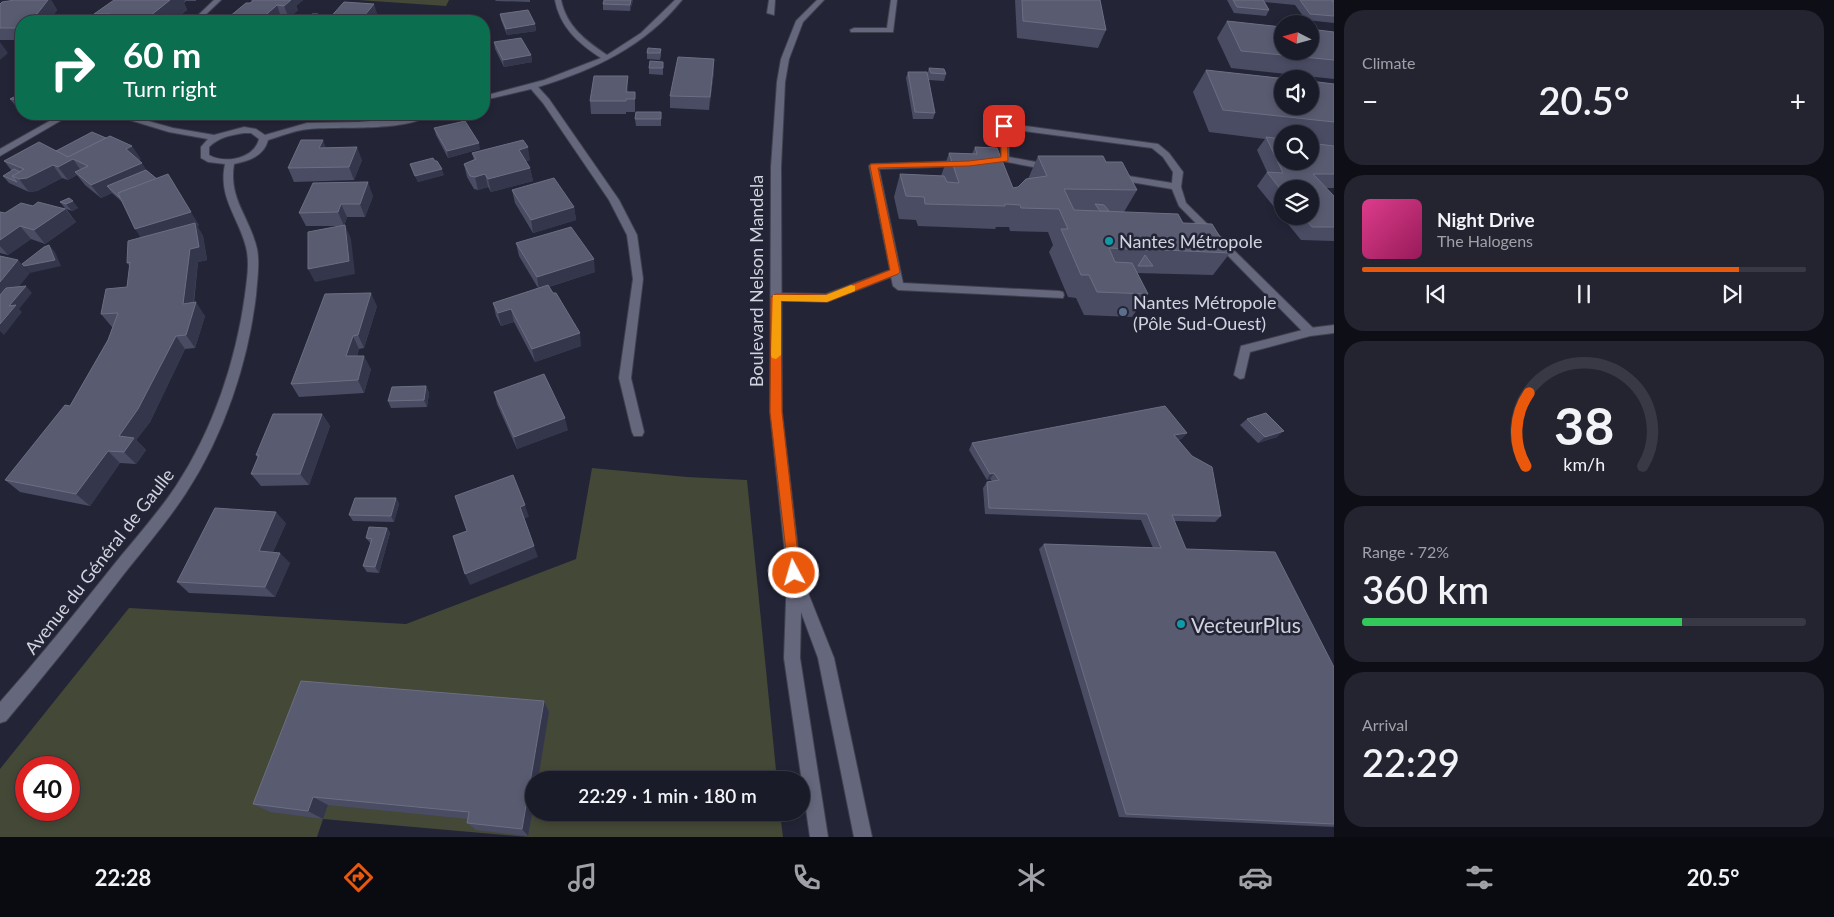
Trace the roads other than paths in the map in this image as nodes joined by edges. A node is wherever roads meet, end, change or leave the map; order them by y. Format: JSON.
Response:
{"nodes":[{"id":1,"x":218,"y":0,"type":"edge"},
{"id":2,"x":558,"y":0,"type":"edge"},
{"id":3,"x":680,"y":0,"type":"edge"},
{"id":4,"x":772,"y":0,"type":"edge"},
{"id":5,"x":821,"y":0,"type":"edge"},
{"id":6,"x":894,"y":0,"type":"edge"},
{"id":7,"x":771,"y":13,"type":"dead end"},
{"id":8,"x":202,"y":15,"type":"edge"},
{"id":9,"x":854,"y":30,"type":"dead end"},
{"id":10,"x":606,"y":58,"type":"junction"},
{"id":11,"x":533,"y":86,"type":"junction"},
{"id":12,"x":490,"y":97,"type":"edge"},
{"id":13,"x":58,"y":120,"type":"edge"},
{"id":14,"x":136,"y":120,"type":"edge"},
{"id":15,"x":408,"y":120,"type":"edge"},
{"id":16,"x":214,"y":138,"type":"junction"},
{"id":17,"x":264,"y":138,"type":"junction"},
{"id":18,"x":0,"y":153,"type":"edge"},
{"id":19,"x":230,"y":162,"type":"junction"},
{"id":20,"x":969,"y":164,"type":"edge"},
{"id":21,"x":1062,"y":168,"type":"edge"},
{"id":22,"x":1110,"y":176,"type":"edge"},
{"id":23,"x":1176,"y":187,"type":"junction"},
{"id":24,"x":895,"y":272,"type":"junction"},
{"id":25,"x":1059,"y":295,"type":"dead end"},
{"id":26,"x":776,"y":297,"type":"junction"},
{"id":27,"x":1334,"y":329,"type":"edge"},
{"id":28,"x":1310,"y":332,"type":"junction"},
{"id":29,"x":1240,"y":375,"type":"dead end"},
{"id":30,"x":638,"y":432,"type":"dead end"},
{"id":31,"x":794,"y":573,"type":"junction"},
{"id":32,"x":0,"y":715,"type":"edge"},
{"id":33,"x":819,"y":837,"type":"edge"},
{"id":34,"x":864,"y":837,"type":"edge"}],
"edges":[{"from":1,"to":8,"type":"street"},
{"from":2,"to":10,"type":"street"},
{"from":3,"to":10,"type":"street"},
{"from":4,"to":7,"type":"street"},
{"from":5,"to":26,"type":"street","name":"Boulevard Nelson Mandela"},
{"from":6,"to":9,"type":"street"},
{"from":10,"to":11,"type":"street"},
{"from":11,"to":12,"type":"street"},
{"from":11,"to":30,"type":"street"},
{"from":13,"to":18,"type":"street"},
{"from":14,"to":16,"type":"street"},
{"from":15,"to":17,"type":"street"},
{"from":16,"to":17,"type":"street"},
{"from":16,"to":19,"type":"street"},
{"from":17,"to":19,"type":"street"},
{"from":19,"to":32,"type":"street","name":"Avenue du Général de Gaulle"},
{"from":20,"to":24,"type":"street"},
{"from":21,"to":23,"type":"street"},
{"from":22,"to":23,"type":"street"},
{"from":23,"to":28,"type":"street"},
{"from":24,"to":25,"type":"street"},
{"from":24,"to":26,"type":"street"},
{"from":26,"to":31,"type":"street","name":"Boulevard Nelson Mandela"},
{"from":27,"to":28,"type":"street"},
{"from":28,"to":29,"type":"street"},
{"from":31,"to":33,"type":"street","name":"Boulevard Nelson Mandela"},
{"from":31,"to":34,"type":"street","name":"Boulevard Nelson Mandela"}]}
